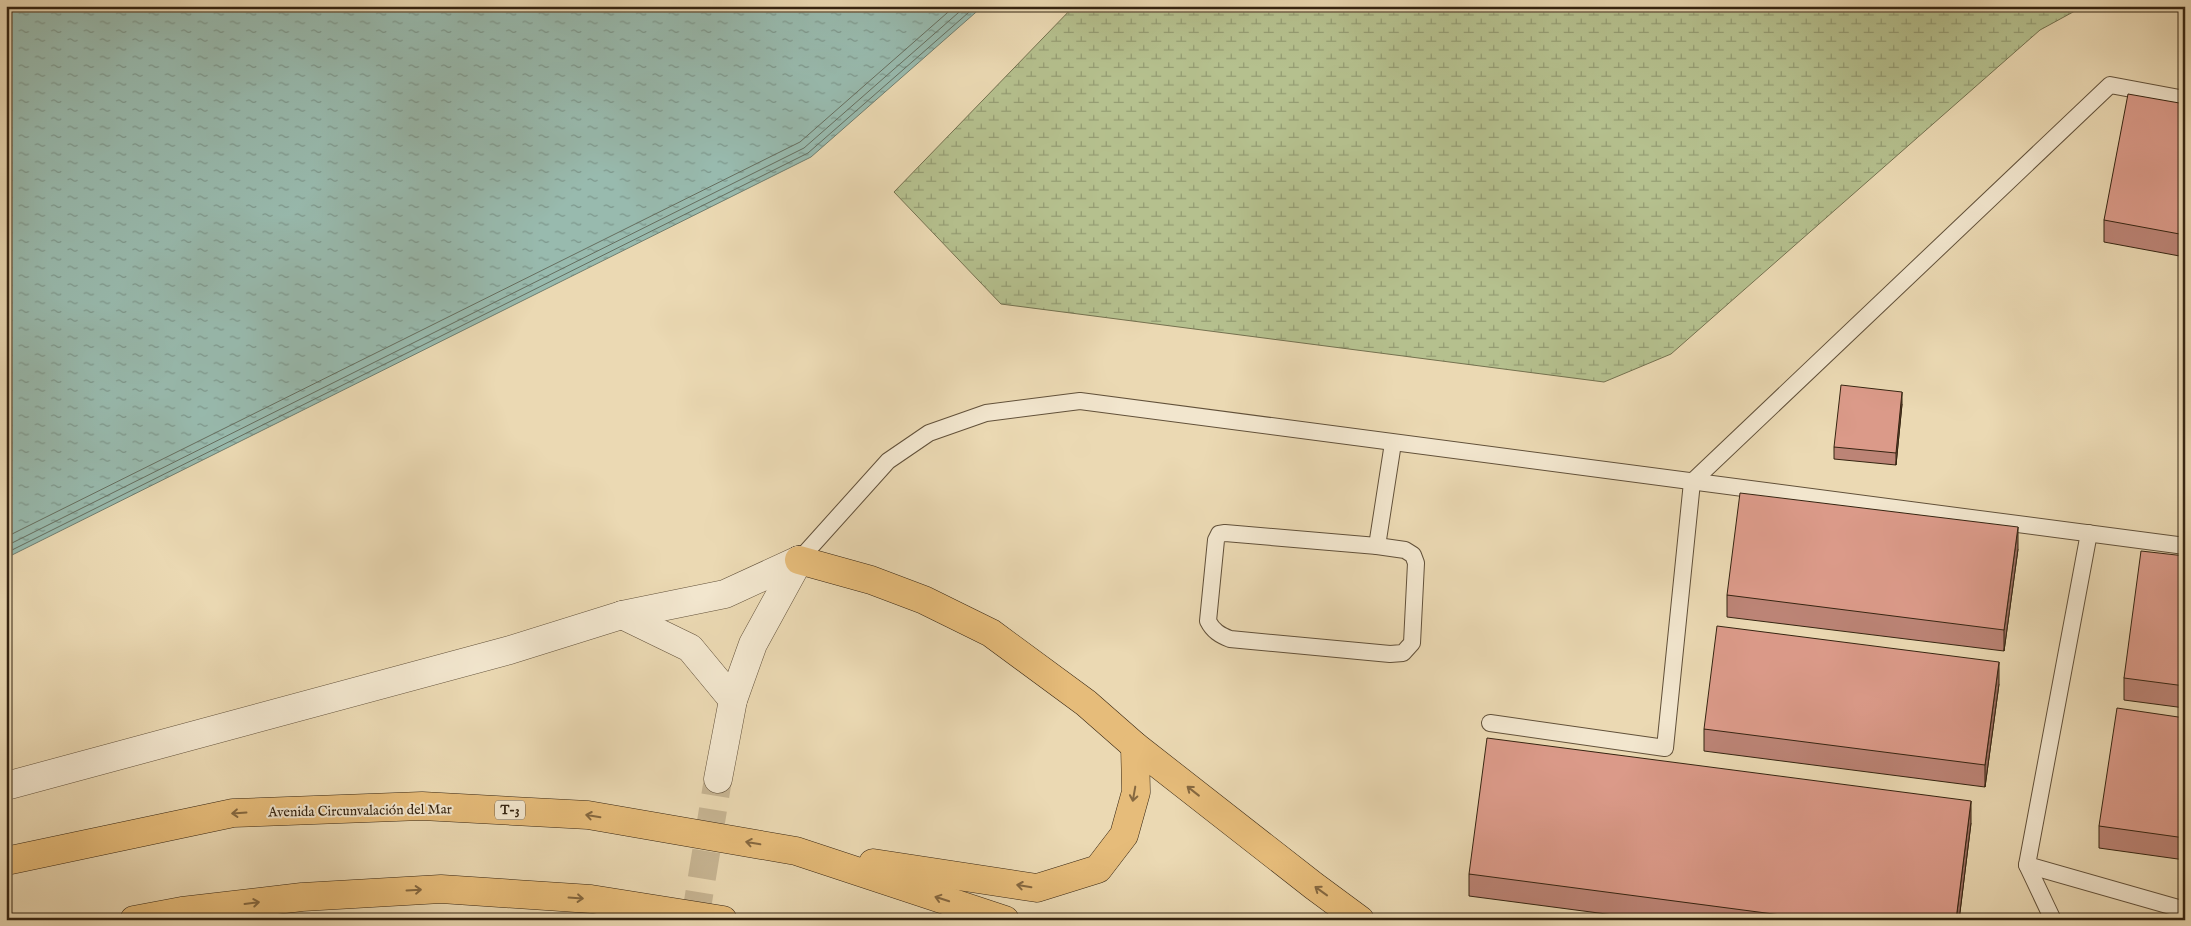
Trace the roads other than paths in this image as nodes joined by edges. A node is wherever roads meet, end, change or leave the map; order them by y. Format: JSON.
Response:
{"nodes":[{"id":1,"x":2185,"y":99,"type":"edge"},
{"id":2,"x":1393,"y":443,"type":"junction"},
{"id":3,"x":1692,"y":482,"type":"junction"},
{"id":4,"x":2089,"y":533,"type":"junction"},
{"id":5,"x":1377,"y":546,"type":"junction"},
{"id":6,"x":2185,"y":546,"type":"edge"},
{"id":7,"x":799,"y":560,"type":"junction"},
{"id":8,"x":622,"y":615,"type":"junction"},
{"id":9,"x":733,"y":700,"type":"junction"},
{"id":10,"x":1490,"y":724,"type":"dead end"},
{"id":11,"x":1135,"y":746,"type":"junction"},
{"id":12,"x":718,"y":779,"type":"tunnel mouth"},
{"id":13,"x":6,"y":786,"type":"edge"},
{"id":14,"x":796,"y":850,"type":"junction"},
{"id":15,"x":6,"y":861,"type":"edge"},
{"id":16,"x":2027,"y":865,"type":"junction"},
{"id":17,"x":2185,"y":910,"type":"edge"},
{"id":18,"x":134,"y":920,"type":"edge"},
{"id":19,"x":723,"y":920,"type":"edge"},
{"id":20,"x":1005,"y":920,"type":"edge"},
{"id":21,"x":1360,"y":920,"type":"edge"},
{"id":22,"x":2053,"y":920,"type":"edge"}],
"edges":[{"from":1,"to":3,"type":"lane"},
{"from":2,"to":3,"type":"lane"},
{"from":2,"to":5,"type":"lane"},
{"from":2,"to":7,"type":"lane"},
{"from":3,"to":4,"type":"lane"},
{"from":3,"to":10,"type":"lane"},
{"from":4,"to":6,"type":"lane"},
{"from":4,"to":16,"type":"lane"},
{"from":5,"to":5,"type":"lane"},
{"from":7,"to":8,"type":"street"},
{"from":7,"to":9,"type":"street"},
{"from":7,"to":11,"type":"main road"},
{"from":8,"to":9,"type":"street"},
{"from":8,"to":13,"type":"street"},
{"from":9,"to":12,"type":"street"},
{"from":11,"to":14,"type":"main road","one_way":true},
{"from":21,"to":11,"type":"main road","one_way":true},
{"from":14,"to":15,"type":"main road","name":"Avenida Circunvalación del Mar","number":"T-3","one_way":true},
{"from":20,"to":14,"type":"main road","name":"Avenida Circunvalación del Mar","number":"T-3","one_way":true},
{"from":16,"to":17,"type":"lane"},
{"from":16,"to":22,"type":"lane"},
{"from":18,"to":19,"type":"main road","one_way":true}]}
